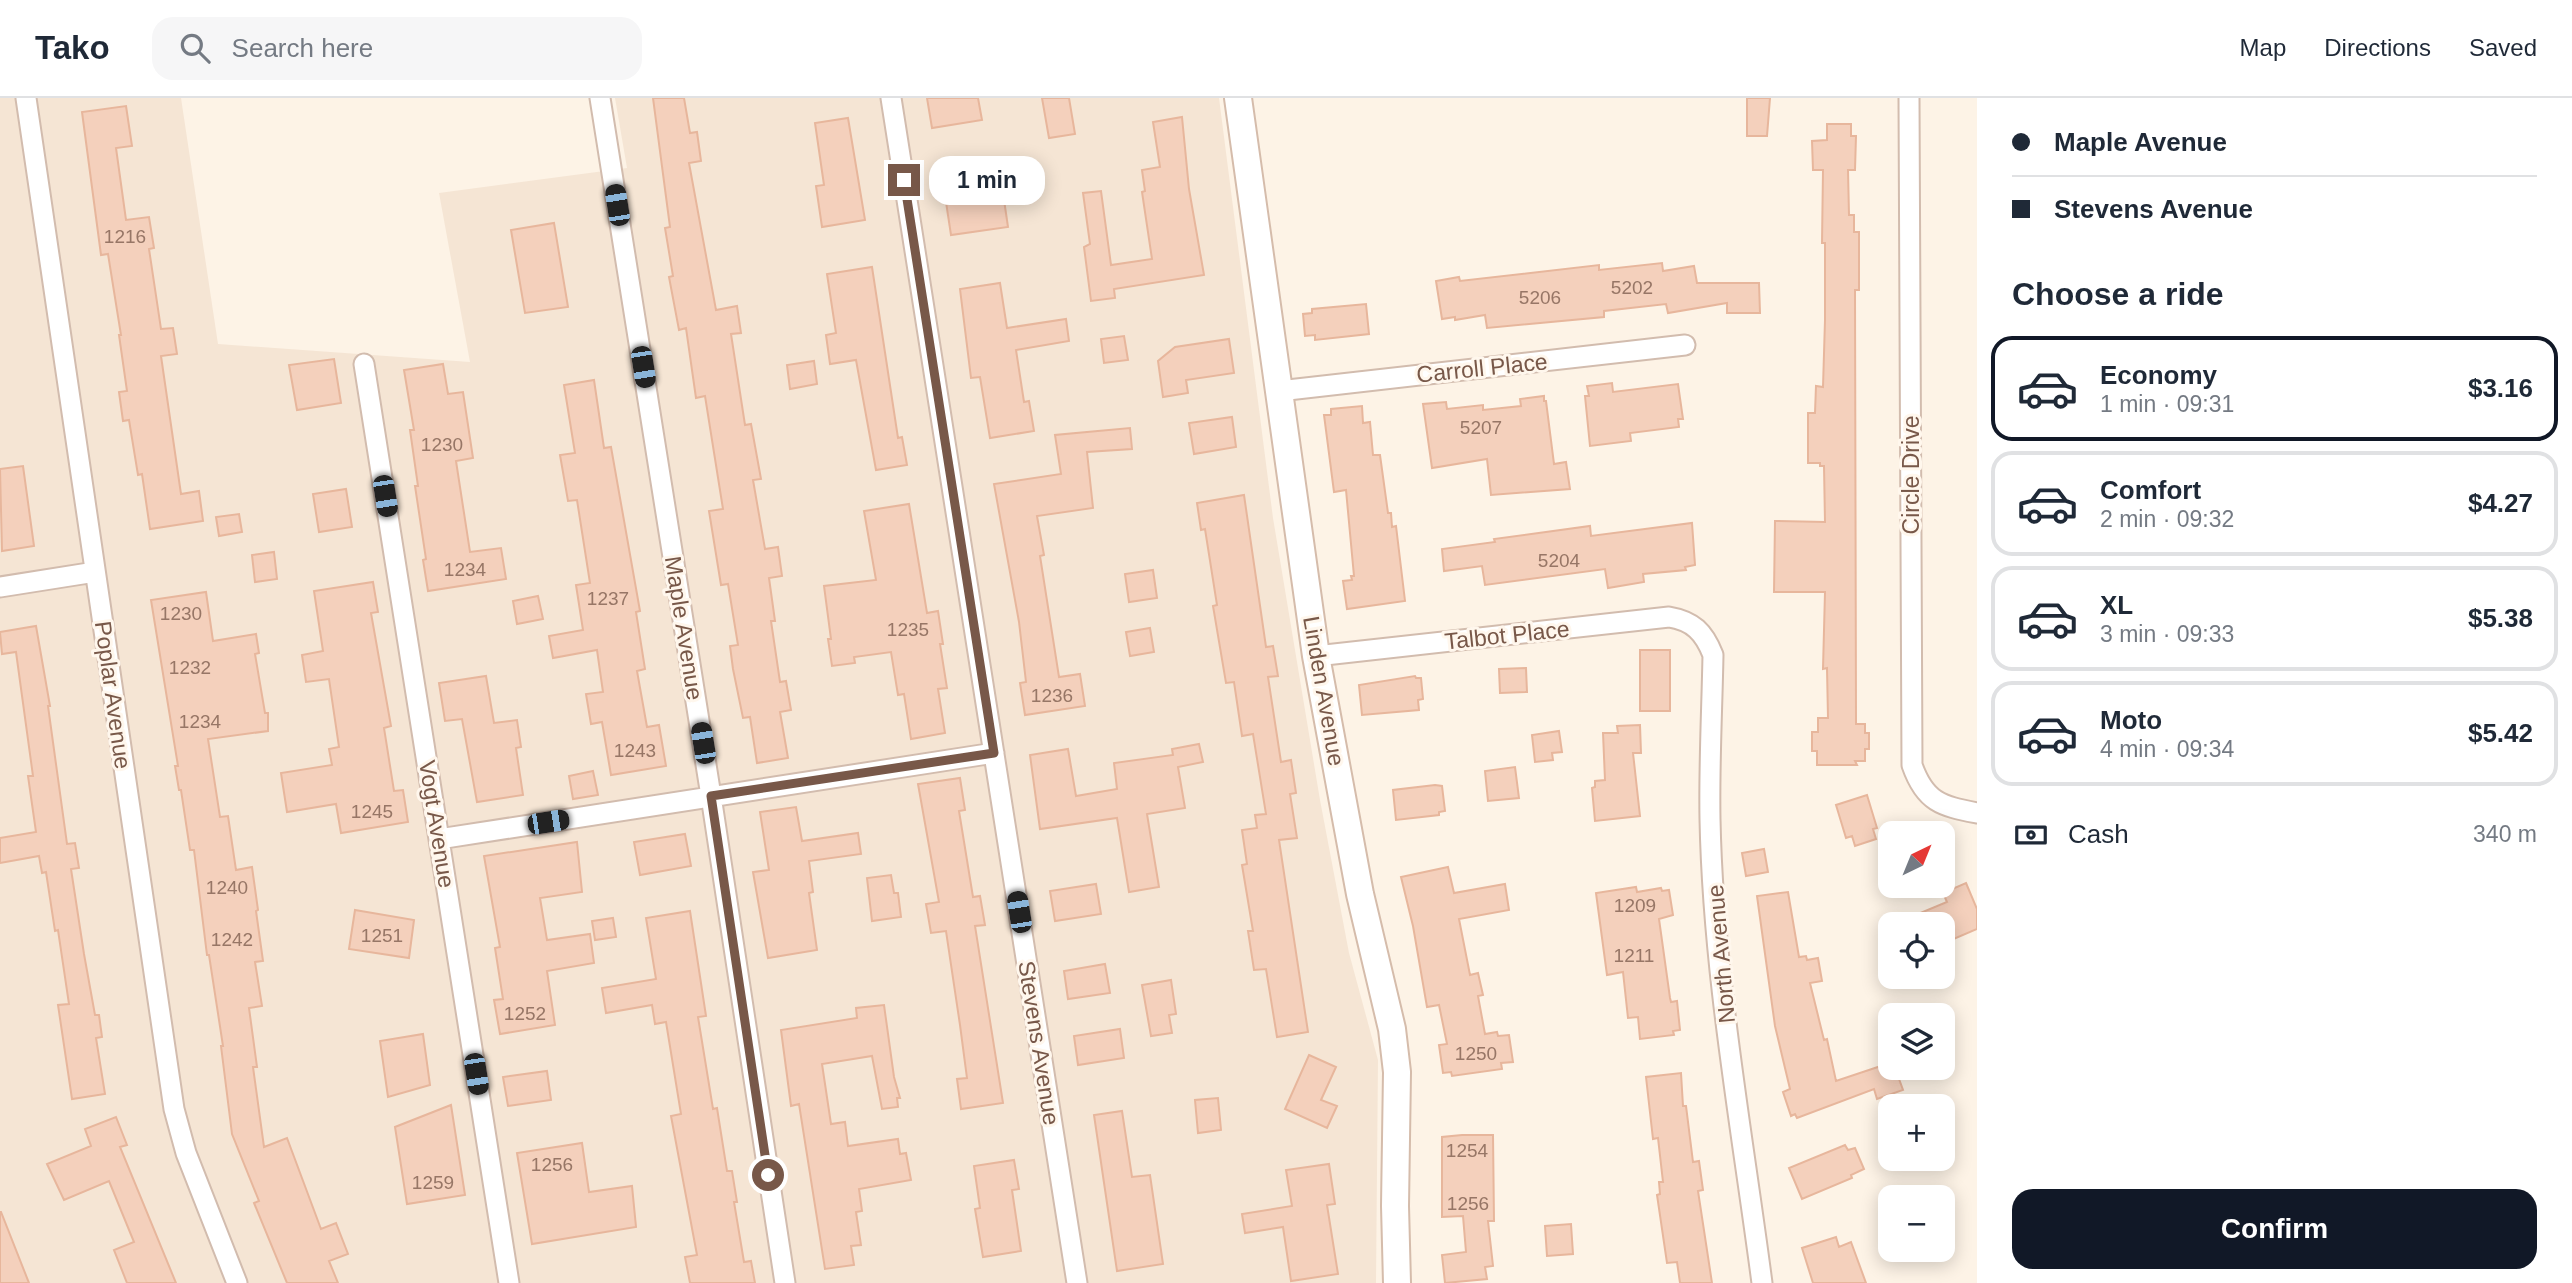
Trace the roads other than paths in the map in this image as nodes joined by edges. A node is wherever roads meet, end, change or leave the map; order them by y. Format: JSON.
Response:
{"nodes":[{"id":1,"x":26,"y":98,"type":"edge"},
{"id":2,"x":600,"y":98,"type":"edge"},
{"id":3,"x":891,"y":98,"type":"edge"},
{"id":4,"x":1238,"y":98,"type":"edge"},
{"id":5,"x":1909,"y":98,"type":"edge"},
{"id":6,"x":1685,"y":345,"type":"dead end"},
{"id":7,"x":364,"y":364,"type":"dead end"},
{"id":8,"x":1279,"y":391,"type":"junction"},
{"id":9,"x":95,"y":572,"type":"junction"},
{"id":10,"x":0,"y":587,"type":"edge"},
{"id":11,"x":1697,"y":627,"type":"joint"},
{"id":12,"x":1316,"y":656,"type":"junction"},
{"id":13,"x":994,"y":753,"type":"junction"},
{"id":14,"x":711,"y":796,"type":"junction"},
{"id":15,"x":1977,"y":813,"type":"edge"},
{"id":16,"x":439,"y":839,"type":"junction"},
{"id":17,"x":237,"y":1283,"type":"edge"},
{"id":18,"x":509,"y":1283,"type":"edge"},
{"id":19,"x":785,"y":1283,"type":"edge"},
{"id":20,"x":1077,"y":1283,"type":"edge"},
{"id":21,"x":1397,"y":1283,"type":"edge"},
{"id":22,"x":1762,"y":1283,"type":"edge"}],
"edges":[{"from":1,"to":9,"type":"street","name":"Poplar Avenue"},
{"from":2,"to":14,"type":"street","name":"Maple Avenue"},
{"from":3,"to":13,"type":"street","name":"Stevens Avenue"},
{"from":4,"to":8,"type":"street","name":"Linden Avenue"},
{"from":5,"to":15,"type":"street","name":"Circle Drive"},
{"from":6,"to":8,"type":"street","name":"Carroll Place"},
{"from":7,"to":16,"type":"street","name":"Vogt Avenue"},
{"from":8,"to":12,"type":"street","name":"Linden Avenue"},
{"from":9,"to":10,"type":"street"},
{"from":9,"to":17,"type":"street","name":"Poplar Avenue"},
{"from":11,"to":12,"type":"street","name":"Talbot Place"},
{"from":11,"to":22,"type":"street","name":"North Avenue"},
{"from":12,"to":21,"type":"street","name":"Linden Avenue"},
{"from":13,"to":14,"type":"street"},
{"from":13,"to":20,"type":"street","name":"Stevens Avenue"},
{"from":14,"to":16,"type":"street"},
{"from":14,"to":19,"type":"street","name":"Maple Avenue"},
{"from":16,"to":18,"type":"street","name":"Vogt Avenue"}]}
